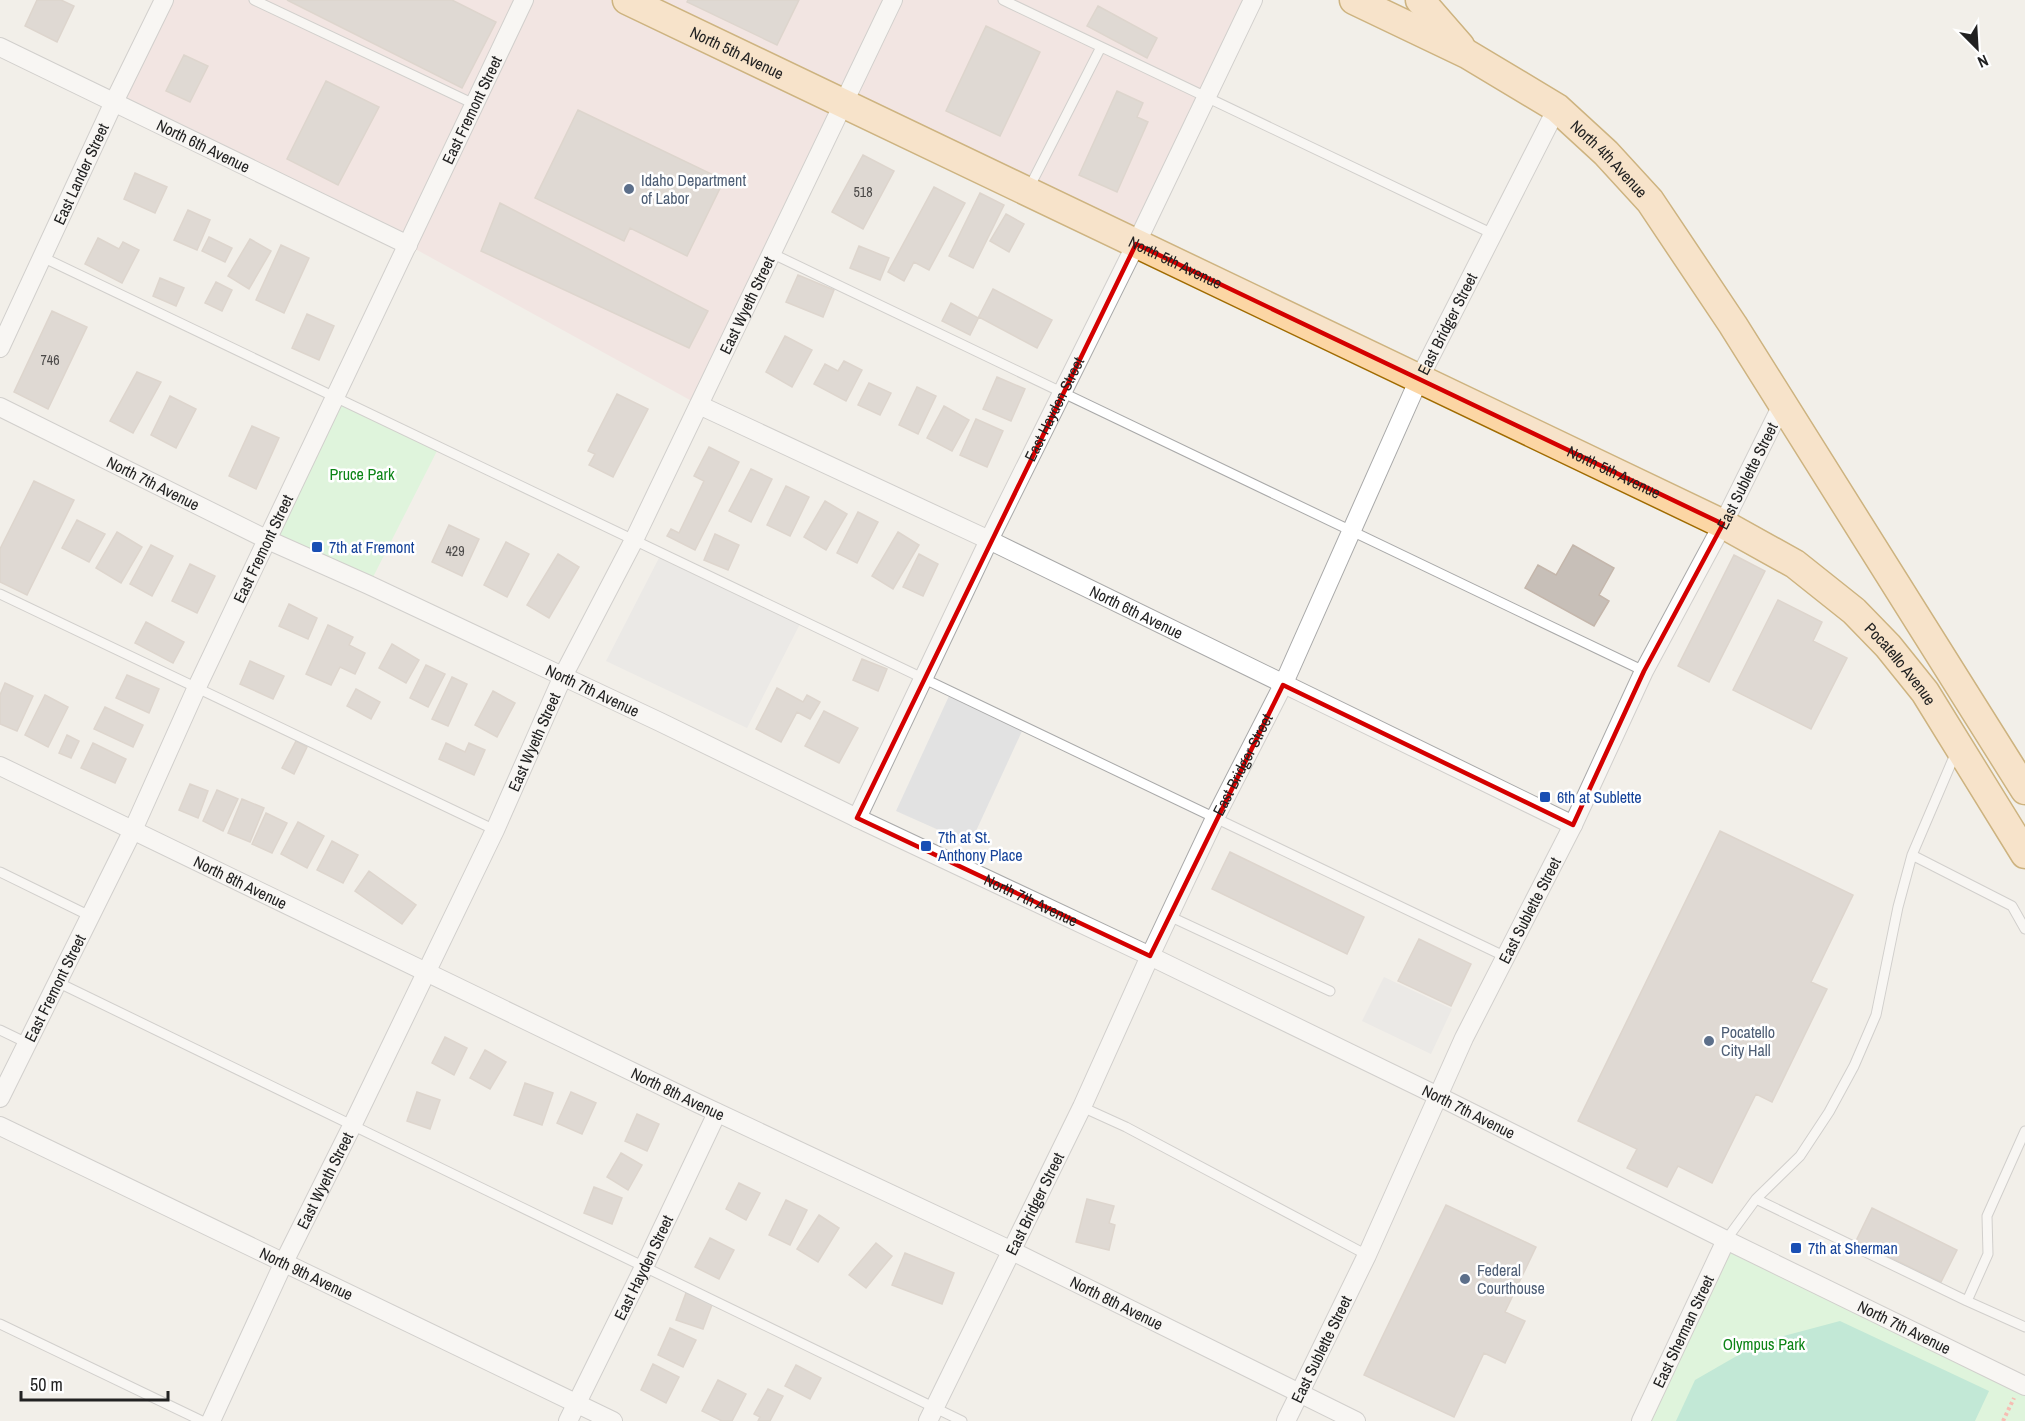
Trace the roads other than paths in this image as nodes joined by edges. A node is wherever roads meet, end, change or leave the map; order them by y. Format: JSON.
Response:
{"nodes":[{"id":1,"x":164,"y":0,"type":"edge"},
{"id":2,"x":254,"y":0,"type":"edge"},
{"id":3,"x":524,"y":0,"type":"edge"},
{"id":4,"x":627,"y":0,"type":"edge"},
{"id":5,"x":893,"y":0,"type":"edge"},
{"id":6,"x":1003,"y":0,"type":"edge"},
{"id":7,"x":1253,"y":0,"type":"edge"},
{"id":8,"x":1354,"y":0,"type":"edge"},
{"id":9,"x":1420,"y":0,"type":"edge"},
{"id":10,"x":0,"y":47,"type":"edge"},
{"id":11,"x":1101,"y":47,"type":"junction"},
{"id":12,"x":1467,"y":54,"type":"junction"},
{"id":13,"x":1206,"y":97,"type":"junction"},
{"id":14,"x":114,"y":102,"type":"junction"},
{"id":15,"x":474,"y":104,"type":"junction"},
{"id":16,"x":843,"y":104,"type":"junction"},
{"id":17,"x":1557,"y":108,"type":"junction"},
{"id":18,"x":1027,"y":192,"type":"junction"},
{"id":19,"x":1493,"y":234,"type":"junction"},
{"id":20,"x":1136,"y":244,"type":"junction"},
{"id":21,"x":408,"y":245,"type":"junction"},
{"id":22,"x":771,"y":253,"type":"junction"},
{"id":23,"x":42,"y":257,"type":"junction"},
{"id":24,"x":0,"y":348,"type":"edge"},
{"id":25,"x":1419,"y":379,"type":"junction"},
{"id":26,"x":1062,"y":392,"type":"junction"},
{"id":27,"x":335,"y":397,"type":"junction"},
{"id":28,"x":699,"y":405,"type":"junction"},
{"id":29,"x":1782,"y":405,"type":"junction"},
{"id":30,"x":0,"y":407,"type":"edge"},
{"id":31,"x":1723,"y":524,"type":"junction"},
{"id":32,"x":1351,"y":531,"type":"junction"},
{"id":33,"x":268,"y":540,"type":"junction"},
{"id":34,"x":634,"y":540,"type":"junction"},
{"id":35,"x":989,"y":540,"type":"junction"},
{"id":36,"x":0,"y":594,"type":"edge"},
{"id":37,"x":1644,"y":671,"type":"junction"},
{"id":38,"x":563,"y":676,"type":"junction"},
{"id":39,"x":923,"y":678,"type":"junction"},
{"id":40,"x":1282,"y":685,"type":"junction"},
{"id":41,"x":197,"y":687,"type":"junction"},
{"id":42,"x":1958,"y":747,"type":"junction"},
{"id":43,"x":0,"y":766,"type":"edge"},
{"id":44,"x":2025,"y":790,"type":"edge"},
{"id":45,"x":857,"y":818,"type":"junction"},
{"id":46,"x":1215,"y":818,"type":"junction"},
{"id":47,"x":1573,"y":825,"type":"junction"},
{"id":48,"x":133,"y":830,"type":"junction"},
{"id":49,"x":495,"y":830,"type":"junction"},
{"id":50,"x":2025,"y":854,"type":"edge"},
{"id":51,"x":1912,"y":855,"type":"junction"},
{"id":52,"x":0,"y":872,"type":"edge"},
{"id":53,"x":90,"y":915,"type":"junction"},
{"id":54,"x":1168,"y":915,"type":"junction"},
{"id":55,"x":2025,"y":929,"type":"edge"},
{"id":56,"x":1150,"y":956,"type":"junction"},
{"id":57,"x":1506,"y":957,"type":"junction"},
{"id":58,"x":426,"y":972,"type":"junction"},
{"id":59,"x":57,"y":982,"type":"junction"},
{"id":60,"x":1330,"y":991,"type":"dead end"},
{"id":61,"x":0,"y":1030,"type":"edge"},
{"id":62,"x":27,"y":1043,"type":"junction"},
{"id":63,"x":1438,"y":1096,"type":"junction"},
{"id":64,"x":0,"y":1098,"type":"edge"},
{"id":65,"x":1082,"y":1107,"type":"junction"},
{"id":66,"x":717,"y":1113,"type":"junction"},
{"id":67,"x":0,"y":1126,"type":"edge"},
{"id":68,"x":352,"y":1126,"type":"junction"},
{"id":69,"x":2025,"y":1131,"type":"edge"},
{"id":70,"x":1756,"y":1199,"type":"junction"},
{"id":71,"x":1725,"y":1240,"type":"junction"},
{"id":72,"x":1010,"y":1250,"type":"junction"},
{"id":73,"x":1368,"y":1255,"type":"junction"},
{"id":74,"x":284,"y":1262,"type":"junction"},
{"id":75,"x":644,"y":1267,"type":"junction"},
{"id":76,"x":1967,"y":1301,"type":"junction"},
{"id":77,"x":0,"y":1324,"type":"edge"},
{"id":78,"x":2025,"y":1327,"type":"edge"},
{"id":79,"x":2024,"y":1380,"type":"edge"},
{"id":80,"x":1299,"y":1392,"type":"junction"},
{"id":81,"x":576,"y":1403,"type":"junction"},
{"id":82,"x":931,"y":1414,"type":"edge"},
{"id":83,"x":202,"y":1421,"type":"edge"},
{"id":84,"x":211,"y":1421,"type":"edge"},
{"id":85,"x":568,"y":1421,"type":"edge"},
{"id":86,"x":613,"y":1421,"type":"edge"},
{"id":87,"x":962,"y":1421,"type":"edge"},
{"id":88,"x":1286,"y":1421,"type":"edge"},
{"id":89,"x":1356,"y":1421,"type":"edge"},
{"id":90,"x":1641,"y":1421,"type":"edge"}],
"edges":[{"from":1,"to":14,"type":"street","name":"East Lander Street"},
{"from":2,"to":15,"type":"lane"},
{"from":3,"to":15,"type":"street","name":"East Fremont Street"},
{"from":4,"to":16,"type":"main road","name":"North 5th Avenue"},
{"from":5,"to":16,"type":"street","name":"East Wyeth Street"},
{"from":6,"to":11,"type":"lane"},
{"from":7,"to":13,"type":"street","name":"East Hayden Street"},
{"from":8,"to":12,"type":"main road","name":"North 4th Avenue"},
{"from":9,"to":12,"type":"main road"},
{"from":10,"to":14,"type":"street","name":"North 6th Avenue"},
{"from":11,"to":13,"type":"lane"},
{"from":11,"to":18,"type":"lane"},
{"from":12,"to":17,"type":"main road","name":"North 4th Avenue"},
{"from":13,"to":19,"type":"lane"},
{"from":13,"to":20,"type":"street","name":"East Hayden Street"},
{"from":14,"to":21,"type":"street","name":"North 6th Avenue"},
{"from":14,"to":23,"type":"street","name":"East Lander Street"},
{"from":15,"to":21,"type":"street","name":"East Fremont Street"},
{"from":16,"to":18,"type":"main road","name":"North 5th Avenue"},
{"from":16,"to":22,"type":"street","name":"East Wyeth Street"},
{"from":17,"to":19,"type":"street","name":"East Bridger Street"},
{"from":17,"to":29,"type":"main road","name":"North 4th Avenue"},
{"from":18,"to":20,"type":"main road","name":"North 5th Avenue"},
{"from":19,"to":25,"type":"street","name":"East Bridger Street"},
{"from":20,"to":25,"type":"main road","name":"North 5th Avenue"},
{"from":20,"to":26,"type":"street","name":"East Hayden Street"},
{"from":21,"to":27,"type":"street","name":"East Fremont Street"},
{"from":22,"to":26,"type":"lane"},
{"from":22,"to":28,"type":"street","name":"East Wyeth Street"},
{"from":23,"to":24,"type":"street","name":"East Lander Street"},
{"from":23,"to":27,"type":"lane"},
{"from":25,"to":31,"type":"main road","name":"North 5th Avenue"},
{"from":25,"to":32,"type":"street","name":"East Bridger Street"},
{"from":26,"to":32,"type":"lane"},
{"from":26,"to":35,"type":"street","name":"East Hayden Street"},
{"from":27,"to":33,"type":"street","name":"East Fremont Street"},
{"from":27,"to":34,"type":"lane"},
{"from":28,"to":34,"type":"street","name":"East Wyeth Street"},
{"from":28,"to":35,"type":"street","name":"North 6th Avenue"},
{"from":29,"to":31,"type":"street","name":"East Sublette Street"},
{"from":29,"to":44,"type":"main road","name":"Pocatello Avenue"},
{"from":30,"to":33,"type":"street","name":"North 7th Avenue"},
{"from":31,"to":37,"type":"street","name":"East Sublette Street"},
{"from":31,"to":42,"type":"main road","name":"Pocatello Avenue"},
{"from":32,"to":37,"type":"lane"},
{"from":32,"to":40,"type":"street","name":"East Bridger Street"},
{"from":33,"to":38,"type":"street","name":"North 7th Avenue"},
{"from":33,"to":41,"type":"street","name":"East Fremont Street"},
{"from":34,"to":38,"type":"street","name":"East Wyeth Street"},
{"from":34,"to":39,"type":"lane"},
{"from":35,"to":39,"type":"street","name":"East Hayden Street"},
{"from":35,"to":40,"type":"street","name":"North 6th Avenue"},
{"from":36,"to":41,"type":"lane"},
{"from":37,"to":47,"type":"street","name":"East Sublette Street"},
{"from":38,"to":45,"type":"street","name":"North 7th Avenue"},
{"from":38,"to":49,"type":"street","name":"East Wyeth Street"},
{"from":39,"to":45,"type":"street","name":"East Hayden Street"},
{"from":39,"to":46,"type":"lane"},
{"from":40,"to":46,"type":"street","name":"East Bridger Street"},
{"from":40,"to":47,"type":"street","name":"North 6th Avenue"},
{"from":41,"to":48,"type":"street","name":"East Fremont Street"},
{"from":41,"to":49,"type":"lane"},
{"from":42,"to":50,"type":"main road","name":"Pocatello Avenue"},
{"from":42,"to":51,"type":"lane"},
{"from":43,"to":48,"type":"street","name":"North 8th Avenue"},
{"from":45,"to":56,"type":"street","name":"North 7th Avenue"},
{"from":46,"to":54,"type":"street","name":"East Bridger Street"},
{"from":46,"to":57,"type":"lane"},
{"from":47,"to":57,"type":"street","name":"East Sublette Street"},
{"from":48,"to":53,"type":"street","name":"East Fremont Street"},
{"from":48,"to":58,"type":"street","name":"North 8th Avenue"},
{"from":49,"to":58,"type":"street","name":"East Wyeth Street"},
{"from":51,"to":55,"type":"lane"},
{"from":51,"to":70,"type":"lane"},
{"from":52,"to":53,"type":"lane"},
{"from":53,"to":59,"type":"street","name":"East Fremont Street"},
{"from":54,"to":56,"type":"street","name":"East Bridger Street"},
{"from":54,"to":60,"type":"lane"},
{"from":56,"to":63,"type":"street","name":"North 7th Avenue"},
{"from":56,"to":65,"type":"street","name":"East Bridger Street"},
{"from":57,"to":63,"type":"street","name":"East Sublette Street"},
{"from":58,"to":66,"type":"street","name":"North 8th Avenue"},
{"from":58,"to":68,"type":"street","name":"East Wyeth Street"},
{"from":59,"to":62,"type":"street","name":"East Fremont Street"},
{"from":59,"to":68,"type":"lane"},
{"from":61,"to":62,"type":"lane"},
{"from":62,"to":64,"type":"street","name":"East Fremont Street"},
{"from":63,"to":71,"type":"street","name":"North 7th Avenue"},
{"from":63,"to":73,"type":"street","name":"East Sublette Street"},
{"from":65,"to":72,"type":"street","name":"East Bridger Street"},
{"from":65,"to":73,"type":"lane"},
{"from":66,"to":72,"type":"street","name":"North 8th Avenue"},
{"from":66,"to":75,"type":"street","name":"East Hayden Street"},
{"from":67,"to":74,"type":"street","name":"North 9th Avenue"},
{"from":68,"to":74,"type":"street","name":"East Wyeth Street"},
{"from":68,"to":75,"type":"lane"},
{"from":69,"to":76,"type":"lane"},
{"from":70,"to":71,"type":"lane"},
{"from":70,"to":76,"type":"lane"},
{"from":71,"to":79,"type":"street","name":"North 7th Avenue"},
{"from":71,"to":90,"type":"street","name":"East Sherman Street"},
{"from":72,"to":80,"type":"street","name":"North 8th Avenue"},
{"from":72,"to":82,"type":"street","name":"East Bridger Street"},
{"from":73,"to":80,"type":"street","name":"East Sublette Street"},
{"from":74,"to":81,"type":"street","name":"North 9th Avenue"},
{"from":74,"to":84,"type":"street","name":"East Wyeth Street"},
{"from":75,"to":81,"type":"street","name":"East Hayden Street"},
{"from":75,"to":82,"type":"lane"},
{"from":76,"to":78,"type":"lane"},
{"from":77,"to":83,"type":"lane"},
{"from":80,"to":88,"type":"street","name":"East Sublette Street"},
{"from":80,"to":89,"type":"street","name":"North 8th Avenue"},
{"from":81,"to":85,"type":"street","name":"East Hayden Street"},
{"from":81,"to":86,"type":"street","name":"North 9th Avenue"},
{"from":82,"to":87,"type":"lane"}]}
